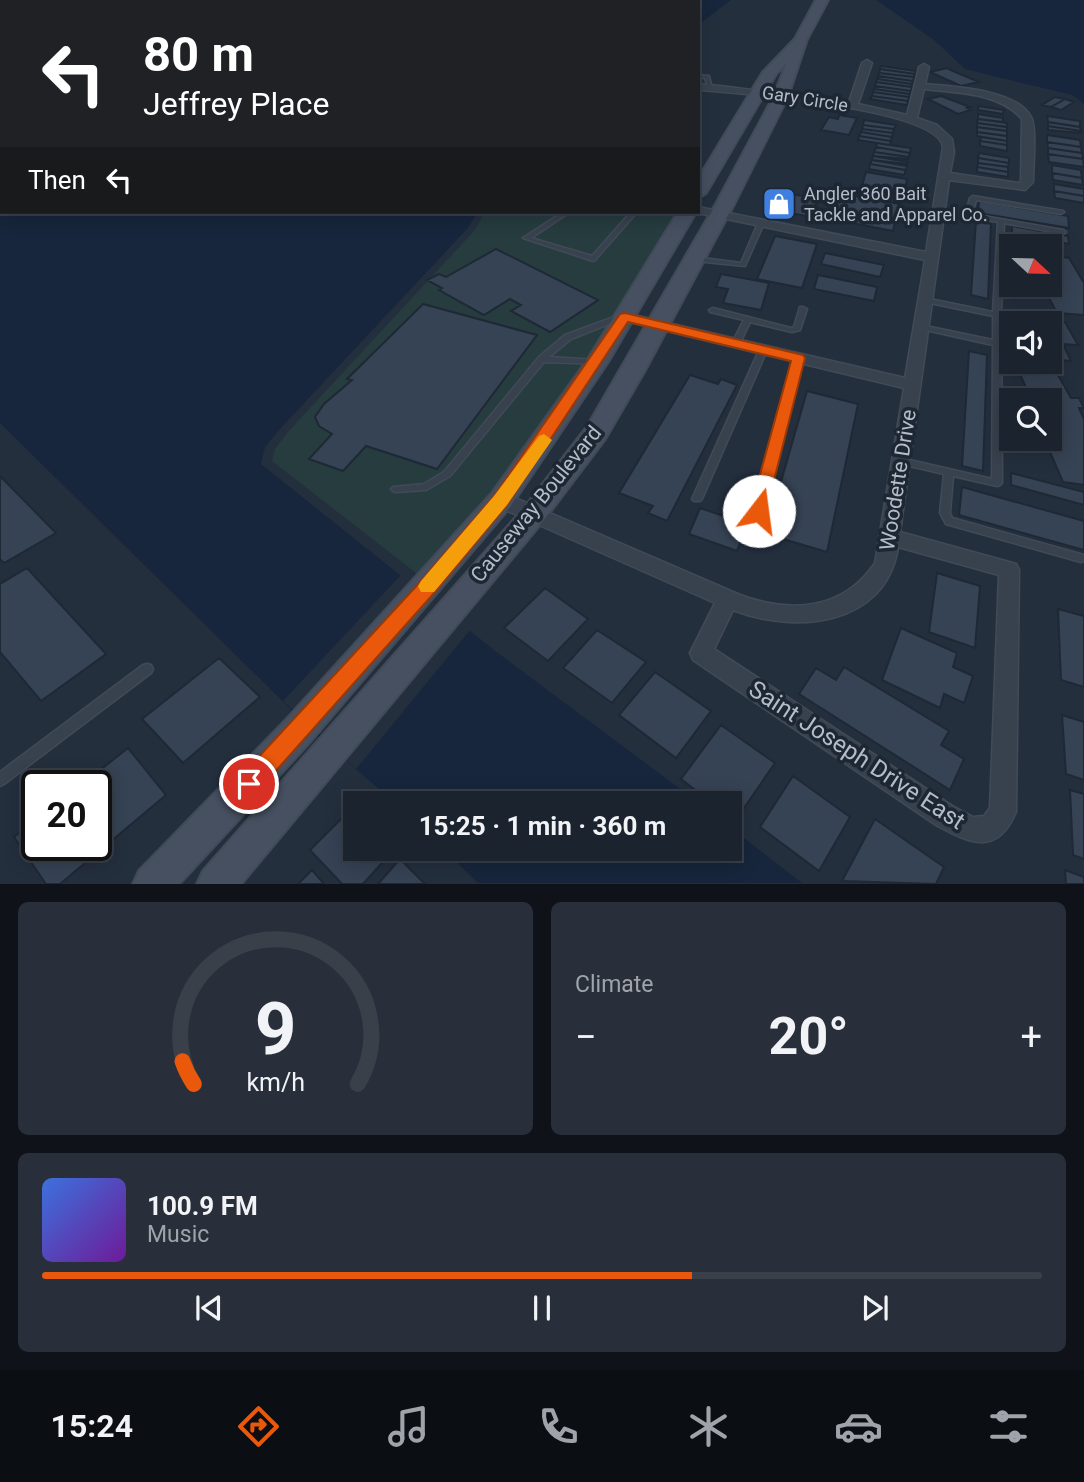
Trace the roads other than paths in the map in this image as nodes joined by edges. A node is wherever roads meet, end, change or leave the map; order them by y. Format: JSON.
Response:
{"nodes":[{"id":1,"x":822,"y":0,"type":"edge"},
{"id":2,"x":801,"y":39,"type":"junction"},
{"id":3,"x":867,"y":63,"type":"dead end"},
{"id":4,"x":924,"y":67,"type":"dead end"},
{"id":5,"x":700,"y":76,"type":"edge"},
{"id":6,"x":919,"y":86,"type":"junction"},
{"id":7,"x":700,"y":87,"type":"edge"},
{"id":8,"x":710,"y":88,"type":"junction"},
{"id":9,"x":758,"y":92,"type":"junction"},
{"id":10,"x":782,"y":96,"type":"junction"},
{"id":11,"x":852,"y":107,"type":"junction"},
{"id":12,"x":912,"y":117,"type":"junction"},
{"id":13,"x":944,"y":176,"type":"junction"},
{"id":14,"x":700,"y":190,"type":"edge"},
{"id":15,"x":939,"y":210,"type":"junction"},
{"id":16,"x":1062,"y":212,"type":"dead end"},
{"id":17,"x":709,"y":213,"type":"edge"},
{"id":18,"x":565,"y":214,"type":"edge"},
{"id":19,"x":633,"y":214,"type":"edge"},
{"id":20,"x":686,"y":214,"type":"edge"},
{"id":21,"x":969,"y":215,"type":"junction"},
{"id":22,"x":1001,"y":221,"type":"junction"},
{"id":23,"x":761,"y":223,"type":"junction"},
{"id":24,"x":1063,"y":232,"type":"dead end"},
{"id":25,"x":932,"y":257,"type":"junction"},
{"id":26,"x":695,"y":259,"type":"junction"},
{"id":27,"x":925,"y":300,"type":"junction"},
{"id":28,"x":803,"y":309,"type":"dead end"},
{"id":29,"x":713,"y":310,"type":"dead end"},
{"id":30,"x":997,"y":315,"type":"junction"},
{"id":31,"x":625,"y":317,"type":"junction"},
{"id":32,"x":748,"y":319,"type":"junction"},
{"id":33,"x":659,"y":325,"type":"junction"},
{"id":34,"x":921,"y":327,"type":"junction"},
{"id":35,"x":736,"y":343,"type":"junction"},
{"id":36,"x":997,"y":343,"type":"junction"},
{"id":37,"x":762,"y":349,"type":"junction"},
{"id":38,"x":798,"y":358,"type":"junction"},
{"id":39,"x":542,"y":359,"type":"junction"},
{"id":40,"x":597,"y":362,"type":"junction"},
{"id":41,"x":913,"y":385,"type":"junction"},
{"id":42,"x":901,"y":461,"type":"junction"},
{"id":43,"x":949,"y":472,"type":"junction"},
{"id":44,"x":396,"y":489,"type":"dead end"},
{"id":45,"x":697,"y":499,"type":"dead end"},
{"id":46,"x":500,"y":500,"type":"junction"},
{"id":47,"x":759,"y":511,"type":"dead end"},
{"id":48,"x":534,"y":514,"type":"junction"},
{"id":49,"x":890,"y":537,"type":"junction"},
{"id":50,"x":1081,"y":558,"type":"dead end"},
{"id":51,"x":728,"y":598,"type":"junction"},
{"id":52,"x":147,"y":670,"type":"dead end"},
{"id":53,"x":0,"y":780,"type":"edge"},
{"id":54,"x":152,"y":884,"type":"edge"},
{"id":55,"x":216,"y":884,"type":"edge"}],
"edges":[{"from":1,"to":2,"type":"street","name":"Causeway Boulevard"},
{"from":2,"to":9,"type":"street","name":"Causeway Boulevard"},
{"from":2,"to":10,"type":"street","name":"Causeway Boulevard"},
{"from":3,"to":11,"type":"street"},
{"from":4,"to":6,"type":"street"},
{"from":5,"to":8,"type":"lane"},
{"from":6,"to":12,"type":"street"},
{"from":6,"to":13,"type":"street"},
{"from":7,"to":8,"type":"street","name":"Gary Circle"},
{"from":8,"to":9,"type":"street","name":"Gary Circle"},
{"from":9,"to":10,"type":"street","name":"Gary Circle"},
{"from":9,"to":14,"type":"street","name":"Causeway Boulevard"},
{"from":10,"to":11,"type":"street","name":"Gary Circle"},
{"from":10,"to":17,"type":"street","name":"Causeway Boulevard"},
{"from":11,"to":12,"type":"street","name":"Gary Circle"},
{"from":12,"to":13,"type":"street","name":"Woodette Drive"},
{"from":13,"to":15,"type":"street","name":"Woodette Drive"},
{"from":15,"to":21,"type":"lane"},
{"from":15,"to":25,"type":"street","name":"Woodette Drive"},
{"from":16,"to":21,"type":"lane"},
{"from":17,"to":23,"type":"street"},
{"from":17,"to":26,"type":"street","name":"Causeway Boulevard"},
{"from":18,"to":19,"type":"lane"},
{"from":20,"to":31,"type":"street","name":"Causeway Boulevard"},
{"from":21,"to":22,"type":"lane"},
{"from":22,"to":24,"type":"lane"},
{"from":22,"to":30,"type":"lane"},
{"from":23,"to":25,"type":"street"},
{"from":23,"to":26,"type":"lane"},
{"from":25,"to":27,"type":"street","name":"Woodette Drive"},
{"from":26,"to":33,"type":"street","name":"Causeway Boulevard"},
{"from":27,"to":30,"type":"lane"},
{"from":27,"to":34,"type":"street","name":"Woodette Drive"},
{"from":28,"to":32,"type":"lane"},
{"from":29,"to":32,"type":"lane"},
{"from":30,"to":36,"type":"lane"},
{"from":31,"to":33,"type":"street"},
{"from":31,"to":39,"type":"lane"},
{"from":31,"to":40,"type":"street","name":"Causeway Boulevard"},
{"from":32,"to":35,"type":"lane"},
{"from":33,"to":35,"type":"street"},
{"from":33,"to":48,"type":"street","name":"Causeway Boulevard"},
{"from":34,"to":36,"type":"lane"},
{"from":34,"to":41,"type":"street","name":"Woodette Drive"},
{"from":35,"to":37,"type":"street"},
{"from":36,"to":43,"type":"lane"},
{"from":37,"to":38,"type":"street"},
{"from":37,"to":45,"type":"lane"},
{"from":38,"to":41,"type":"street"},
{"from":38,"to":47,"type":"lane"},
{"from":39,"to":40,"type":"lane"},
{"from":39,"to":44,"type":"lane"},
{"from":40,"to":46,"type":"street","name":"Causeway Boulevard"},
{"from":41,"to":42,"type":"street","name":"Woodette Drive"},
{"from":42,"to":43,"type":"lane"},
{"from":42,"to":49,"type":"street","name":"Woodette Drive"},
{"from":43,"to":50,"type":"lane"},
{"from":46,"to":48,"type":"street","name":"Woodette Drive"},
{"from":46,"to":54,"type":"street","name":"Causeway Boulevard"},
{"from":48,"to":51,"type":"street","name":"Woodette Drive"},
{"from":48,"to":55,"type":"street","name":"Causeway Boulevard"},
{"from":49,"to":51,"type":"street","name":"Woodette Drive"},
{"from":49,"to":51,"type":"street","name":"Saint Joseph Drive East"},
{"from":52,"to":53,"type":"lane"}]}
